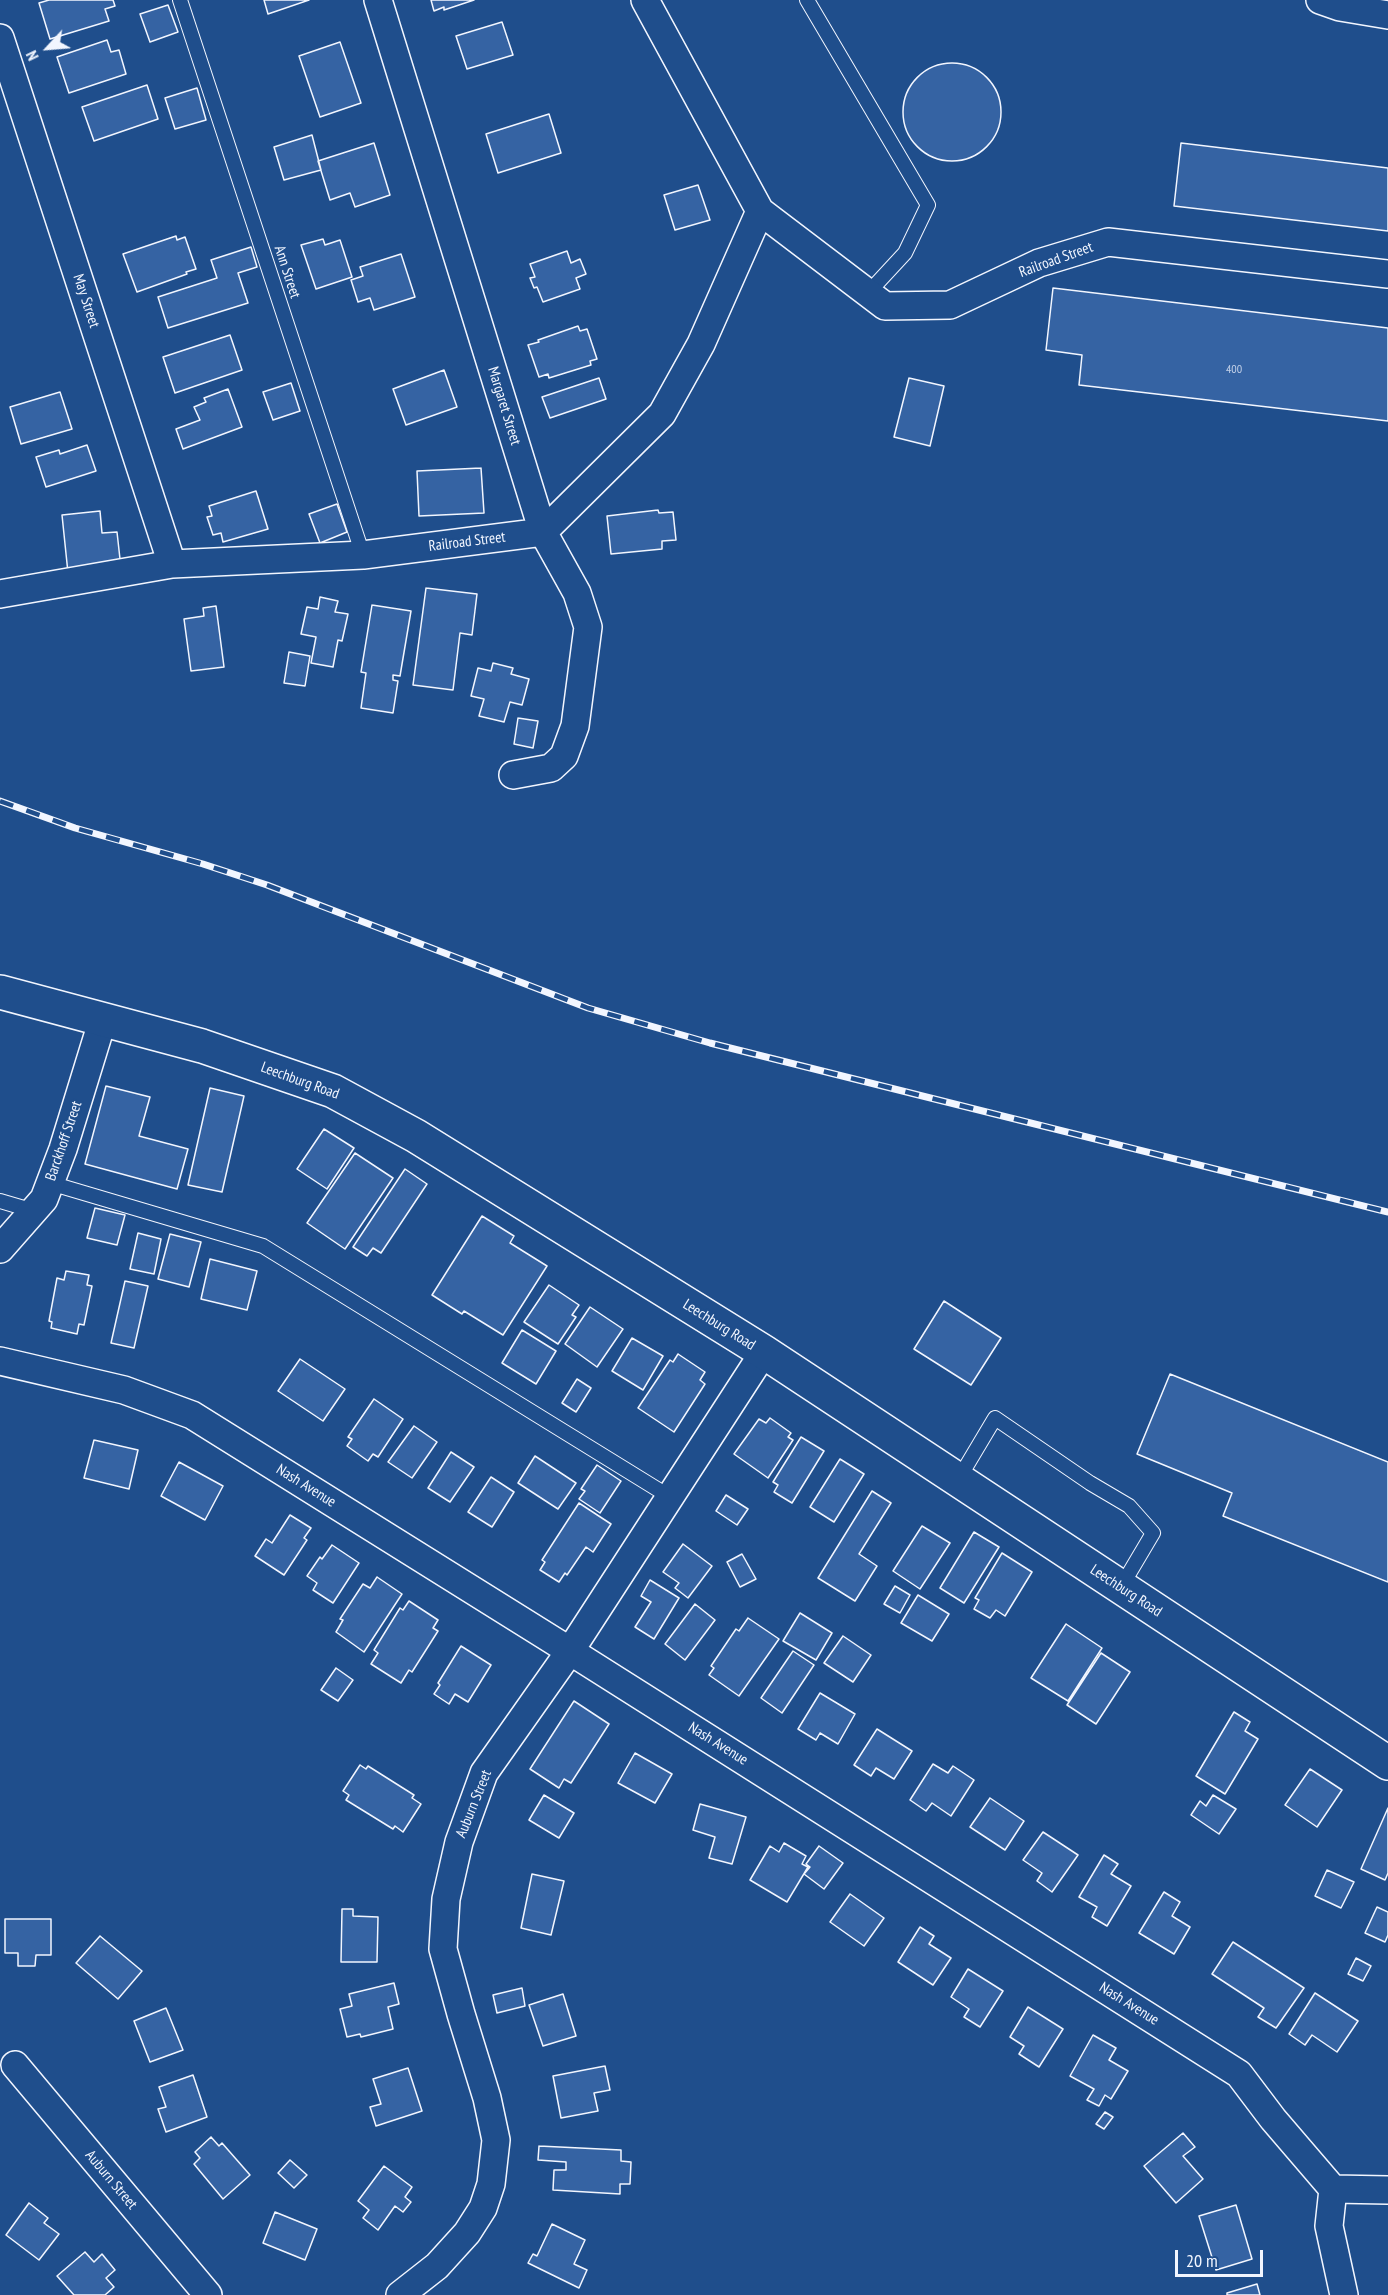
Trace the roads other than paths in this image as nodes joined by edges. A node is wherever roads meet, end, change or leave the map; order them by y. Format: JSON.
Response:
{"nodes":[{"id":1,"x":180,"y":0,"type":"edge"},
{"id":2,"x":378,"y":0,"type":"edge"},
{"id":3,"x":645,"y":0,"type":"edge"},
{"id":4,"x":807,"y":0,"type":"edge"},
{"id":5,"x":1320,"y":0,"type":"edge"},
{"id":6,"x":1388,"y":15,"type":"edge"},
{"id":7,"x":0,"y":38,"type":"edge"},
{"id":8,"x":760,"y":211,"type":"junction"},
{"id":9,"x":1388,"y":274,"type":"edge"},
{"id":10,"x":868,"y":293,"type":"junction"},
{"id":11,"x":543,"y":532,"type":"junction"},
{"id":12,"x":363,"y":555,"type":"junction"},
{"id":13,"x":172,"y":564,"type":"junction"},
{"id":14,"x":0,"y":594,"type":"edge"},
{"id":15,"x":513,"y":775,"type":"dead end"},
{"id":16,"x":0,"y":992,"type":"edge"},
{"id":17,"x":102,"y":1018,"type":"junction"},
{"id":18,"x":50,"y":1183,"type":"junction"},
{"id":19,"x":0,"y":1202,"type":"edge"},
{"id":20,"x":34,"y":1211,"type":"junction"},
{"id":21,"x":0,"y":1249,"type":"edge"},
{"id":22,"x":764,"y":1352,"type":"junction"},
{"id":23,"x":0,"y":1360,"type":"edge"},
{"id":24,"x":958,"y":1480,"type":"junction"},
{"id":25,"x":670,"y":1497,"type":"junction"},
{"id":26,"x":1121,"y":1587,"type":"junction"},
{"id":27,"x":570,"y":1651,"type":"junction"},
{"id":28,"x":1388,"y":1763,"type":"edge"},
{"id":29,"x":15,"y":2065,"type":"dead end"},
{"id":30,"x":1333,"y":2189,"type":"junction"},
{"id":31,"x":1388,"y":2190,"type":"edge"},
{"id":32,"x":208,"y":2295,"type":"edge"},
{"id":33,"x":400,"y":2295,"type":"edge"},
{"id":34,"x":1344,"y":2295,"type":"edge"}],
"edges":[{"from":1,"to":12,"type":"lane","name":"Ann Street"},
{"from":2,"to":11,"type":"street","name":"Margaret Street"},
{"from":3,"to":8,"type":"street","name":"Railroad Street"},
{"from":4,"to":10,"type":"lane"},
{"from":5,"to":6,"type":"street"},
{"from":7,"to":13,"type":"street","name":"May Street"},
{"from":8,"to":10,"type":"street","name":"Railroad Street"},
{"from":8,"to":11,"type":"street"},
{"from":9,"to":10,"type":"street","name":"Railroad Street"},
{"from":11,"to":12,"type":"street","name":"Railroad Street"},
{"from":11,"to":15,"type":"street","name":"Margaret Street"},
{"from":12,"to":13,"type":"street","name":"Railroad Street"},
{"from":13,"to":14,"type":"street","name":"Railroad Street"},
{"from":16,"to":17,"type":"street","name":"Leechburg Road"},
{"from":17,"to":18,"type":"street","name":"Barckhoff Street"},
{"from":17,"to":22,"type":"street","name":"Leechburg Road"},
{"from":18,"to":20,"type":"street","name":"Barckhoff Street"},
{"from":18,"to":25,"type":"lane"},
{"from":19,"to":20,"type":"lane"},
{"from":20,"to":21,"type":"street","name":"Barckhoff Street"},
{"from":22,"to":24,"type":"street","name":"Leechburg Road"},
{"from":22,"to":25,"type":"street","name":"Auburn Street"},
{"from":23,"to":27,"type":"street","name":"Nash Avenue"},
{"from":24,"to":26,"type":"street","name":"Leechburg Road"},
{"from":24,"to":26,"type":"lane"},
{"from":25,"to":27,"type":"street","name":"Auburn Street"},
{"from":26,"to":28,"type":"street","name":"Leechburg Road"},
{"from":27,"to":30,"type":"street","name":"Nash Avenue"},
{"from":27,"to":33,"type":"street","name":"Auburn Street"},
{"from":29,"to":32,"type":"street","name":"Auburn Street"},
{"from":30,"to":31,"type":"street"},
{"from":30,"to":34,"type":"street"}]}
